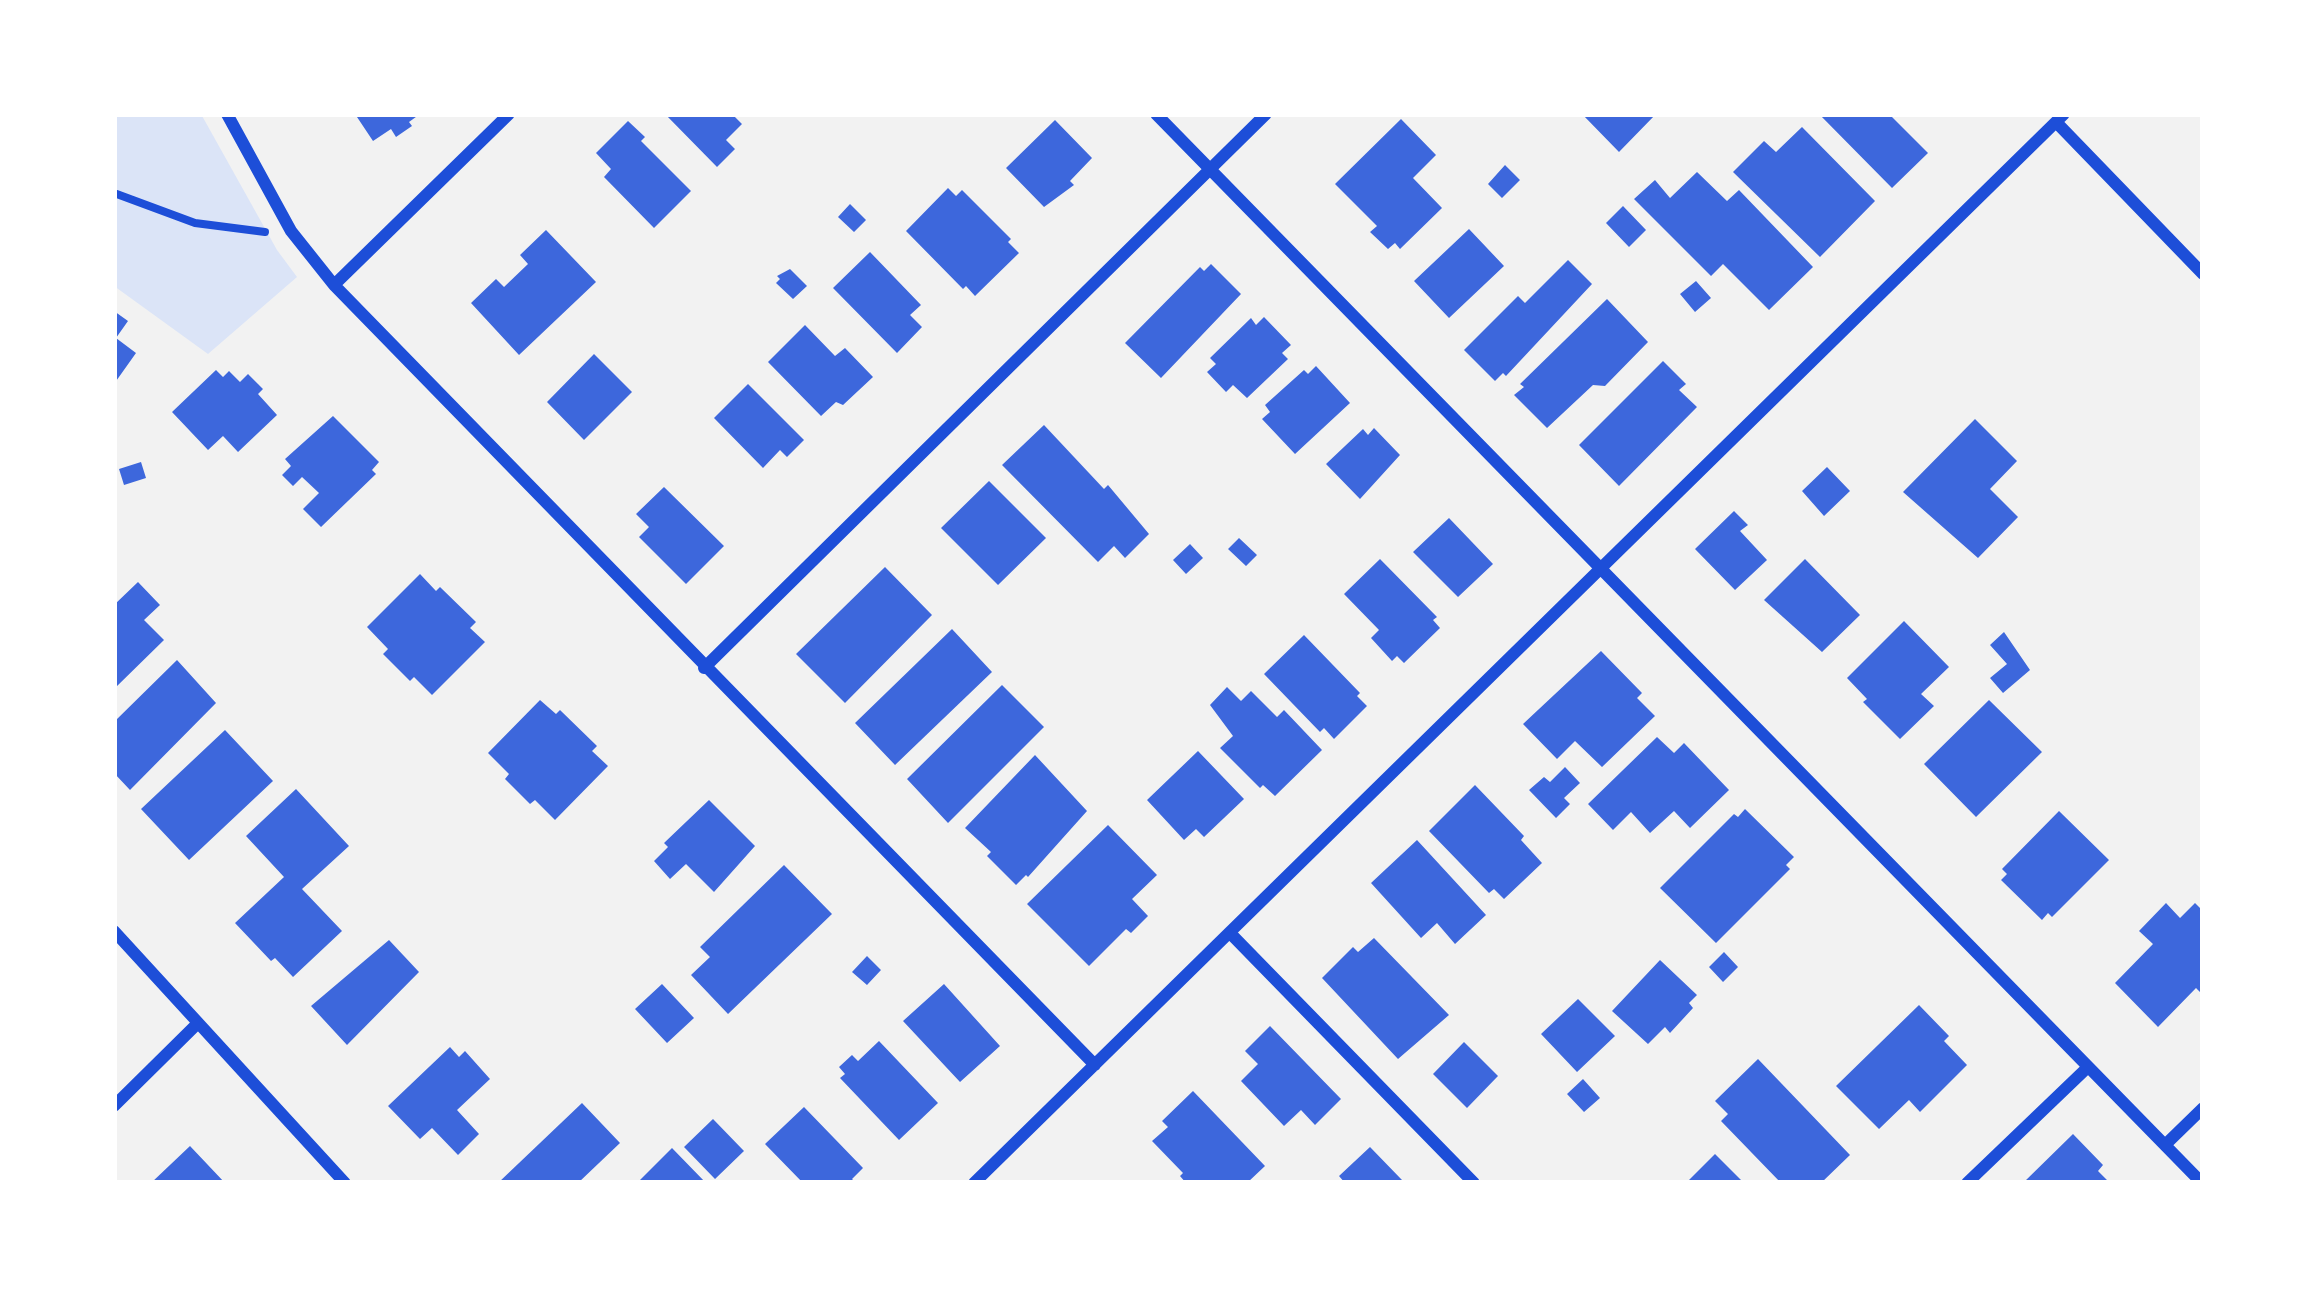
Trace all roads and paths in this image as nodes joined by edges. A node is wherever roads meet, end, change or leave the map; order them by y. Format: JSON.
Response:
{"nodes":[{"id":1,"x":227,"y":114,"type":"edge"},
{"id":2,"x":509,"y":114,"type":"edge"},
{"id":3,"x":1156,"y":114,"type":"edge"},
{"id":4,"x":1266,"y":114,"type":"edge"},
{"id":5,"x":2060,"y":118,"type":"edge"},
{"id":6,"x":1210,"y":169,"type":"junction"},
{"id":7,"x":114,"y":193,"type":"edge"},
{"id":8,"x":291,"y":231,"type":"junction"},
{"id":9,"x":2203,"y":274,"type":"edge"},
{"id":10,"x":334,"y":285,"type":"junction"},
{"id":11,"x":1602,"y":570,"type":"junction"},
{"id":12,"x":704,"y":668,"type":"junction"},
{"id":13,"x":114,"y":931,"type":"edge"},
{"id":14,"x":1230,"y":933,"type":"junction"},
{"id":15,"x":198,"y":1023,"type":"junction"},
{"id":16,"x":1095,"y":1065,"type":"junction"},
{"id":17,"x":2088,"y":1066,"type":"junction"},
{"id":18,"x":114,"y":1106,"type":"edge"},
{"id":19,"x":2203,"y":1108,"type":"edge"},
{"id":20,"x":2165,"y":1145,"type":"junction"},
{"id":21,"x":345,"y":1183,"type":"edge"},
{"id":22,"x":974,"y":1183,"type":"edge"},
{"id":23,"x":1474,"y":1183,"type":"edge"},
{"id":24,"x":1967,"y":1183,"type":"edge"},
{"id":25,"x":2203,"y":1183,"type":"edge"}],
"edges":[{"from":1,"to":8,"type":"street"},
{"from":2,"to":10,"type":"street"},
{"from":3,"to":6,"type":"street"},
{"from":4,"to":6,"type":"street"},
{"from":5,"to":9,"type":"street"},
{"from":5,"to":11,"type":"street"},
{"from":6,"to":11,"type":"street"},
{"from":6,"to":12,"type":"street"},
{"from":7,"to":8,"type":"path"},
{"from":8,"to":10,"type":"street"},
{"from":10,"to":12,"type":"street"},
{"from":11,"to":14,"type":"street"},
{"from":11,"to":17,"type":"street"},
{"from":12,"to":16,"type":"street"},
{"from":13,"to":15,"type":"street"},
{"from":14,"to":16,"type":"street"},
{"from":14,"to":23,"type":"street"},
{"from":15,"to":18,"type":"street"},
{"from":15,"to":21,"type":"street"},
{"from":16,"to":22,"type":"street"},
{"from":17,"to":20,"type":"street"},
{"from":17,"to":24,"type":"street"},
{"from":19,"to":20,"type":"street"},
{"from":20,"to":25,"type":"street"}]}
